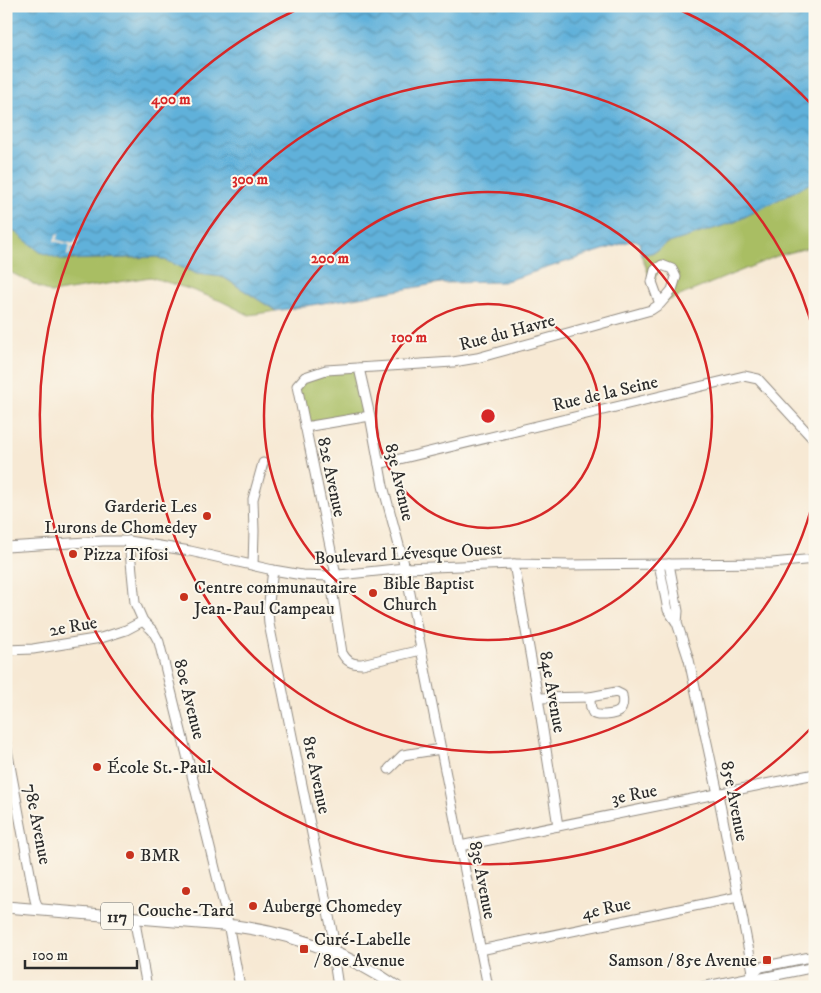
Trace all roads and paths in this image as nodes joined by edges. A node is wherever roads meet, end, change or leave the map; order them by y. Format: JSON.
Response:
{"nodes":[{"id":1,"x":660,"y":304,"type":"dead end"},
{"id":2,"x":359,"y":368,"type":"junction"},
{"id":3,"x":297,"y":386,"type":"joint"},
{"id":4,"x":370,"y":416,"type":"junction"},
{"id":5,"x":305,"y":427,"type":"junction"},
{"id":6,"x":815,"y":441,"type":"edge"},
{"id":7,"x":263,"y":463,"type":"dead end"},
{"id":8,"x":379,"y":464,"type":"junction"},
{"id":9,"x":129,"y":541,"type":"junction"},
{"id":10,"x":6,"y":547,"type":"edge"},
{"id":11,"x":814,"y":561,"type":"edge"},
{"id":12,"x":514,"y":564,"type":"junction"},
{"id":13,"x":659,"y":564,"type":"junction"},
{"id":14,"x":669,"y":564,"type":"junction"},
{"id":15,"x":253,"y":565,"type":"junction"},
{"id":16,"x":405,"y":568,"type":"junction"},
{"id":17,"x":274,"y":570,"type":"junction"},
{"id":18,"x":333,"y":576,"type":"junction"},
{"id":19,"x":143,"y":620,"type":"junction"},
{"id":20,"x":677,"y":623,"type":"junction"},
{"id":21,"x":6,"y":650,"type":"edge"},
{"id":22,"x":421,"y":650,"type":"junction"},
{"id":23,"x":590,"y":697,"type":"dead end"},
{"id":24,"x":538,"y":698,"type":"junction"},
{"id":25,"x":6,"y":744,"type":"edge"},
{"id":26,"x":440,"y":749,"type":"junction"},
{"id":27,"x":389,"y":769,"type":"dead end"},
{"id":28,"x":815,"y":774,"type":"edge"},
{"id":29,"x":718,"y":794,"type":"junction"},
{"id":30,"x":558,"y":826,"type":"junction"},
{"id":31,"x":460,"y":846,"type":"junction"},
{"id":32,"x":738,"y":897,"type":"junction"},
{"id":33,"x":6,"y":907,"type":"edge"},
{"id":34,"x":39,"y":910,"type":"junction"},
{"id":35,"x":136,"y":918,"type":"junction"},
{"id":36,"x":228,"y":926,"type":"junction"},
{"id":37,"x":480,"y":950,"type":"junction"},
{"id":38,"x":334,"y":952,"type":"junction"},
{"id":39,"x":815,"y":956,"type":"edge"},
{"id":40,"x":815,"y":967,"type":"edge"},
{"id":41,"x":753,"y":979,"type":"edge"},
{"id":42,"x":147,"y":987,"type":"edge"},
{"id":43,"x":240,"y":987,"type":"edge"},
{"id":44,"x":338,"y":987,"type":"edge"},
{"id":45,"x":397,"y":987,"type":"edge"},
{"id":46,"x":488,"y":987,"type":"edge"},
{"id":47,"x":702,"y":987,"type":"edge"}],
"edges":[{"from":1,"to":2,"type":"street","name":"Rue du Havre"},
{"from":2,"to":3,"type":"street","name":"Rue du Havre"},
{"from":2,"to":4,"type":"street","name":"83e Avenue"},
{"from":3,"to":5,"type":"street","name":"82e Avenue"},
{"from":4,"to":5,"type":"street"},
{"from":4,"to":8,"type":"street","name":"83e Avenue"},
{"from":5,"to":18,"type":"street","name":"82e Avenue"},
{"from":6,"to":8,"type":"street","name":"Rue de la Seine"},
{"from":7,"to":15,"type":"street"},
{"from":8,"to":16,"type":"street","name":"83e Avenue"},
{"from":9,"to":10,"type":"street","name":"Boulevard Lévesque Ouest"},
{"from":9,"to":15,"type":"street","name":"Boulevard Lévesque Ouest"},
{"from":9,"to":19,"type":"street","name":"80e Avenue"},
{"from":11,"to":14,"type":"street","name":"Boulevard Lévesque Ouest"},
{"from":12,"to":13,"type":"street","name":"Boulevard Lévesque Ouest"},
{"from":12,"to":16,"type":"street","name":"Boulevard Lévesque Ouest"},
{"from":12,"to":24,"type":"street","name":"84e Avenue"},
{"from":13,"to":14,"type":"street","name":"Boulevard Lévesque Ouest"},
{"from":13,"to":20,"type":"street","name":"85e Avenue"},
{"from":14,"to":20,"type":"street","name":"85e Avenue"},
{"from":15,"to":17,"type":"street","name":"Boulevard Lévesque Ouest"},
{"from":16,"to":18,"type":"street","name":"Boulevard Lévesque Ouest"},
{"from":16,"to":22,"type":"street","name":"83e Avenue"},
{"from":17,"to":18,"type":"street","name":"Boulevard Lévesque Ouest"},
{"from":17,"to":38,"type":"street","name":"81e Avenue"},
{"from":18,"to":22,"type":"street","name":"82e Avenue"},
{"from":19,"to":21,"type":"street","name":"2e Rue"},
{"from":19,"to":36,"type":"street","name":"80e Avenue"},
{"from":20,"to":29,"type":"street","name":"85e Avenue"},
{"from":22,"to":26,"type":"street","name":"83e Avenue"},
{"from":23,"to":24,"type":"street"},
{"from":24,"to":30,"type":"street","name":"84e Avenue"},
{"from":25,"to":34,"type":"street","name":"78e Avenue"},
{"from":26,"to":27,"type":"street"},
{"from":26,"to":31,"type":"street","name":"83e Avenue"},
{"from":28,"to":29,"type":"street","name":"3e Rue"},
{"from":29,"to":30,"type":"street","name":"3e Rue"},
{"from":29,"to":32,"type":"street","name":"85e Avenue"},
{"from":30,"to":31,"type":"street","name":"3e Rue"},
{"from":31,"to":37,"type":"street","name":"83e Avenue"},
{"from":32,"to":37,"type":"street","name":"4e Rue"},
{"from":32,"to":41,"type":"street","name":"85e Avenue"},
{"from":33,"to":34,"type":"main road","number":"117"},
{"from":34,"to":35,"type":"main road","number":"117"},
{"from":35,"to":36,"type":"main road","number":"117"},
{"from":35,"to":42,"type":"street"},
{"from":36,"to":38,"type":"main road","number":"117"},
{"from":36,"to":43,"type":"street","name":"80e Avenue"},
{"from":37,"to":46,"type":"street","name":"83e Avenue"},
{"from":38,"to":44,"type":"street","name":"81e Avenue"},
{"from":38,"to":45,"type":"main road","number":"117"},
{"from":39,"to":41,"type":"street"},
{"from":40,"to":41,"type":"street"},
{"from":41,"to":47,"type":"street"}]}
